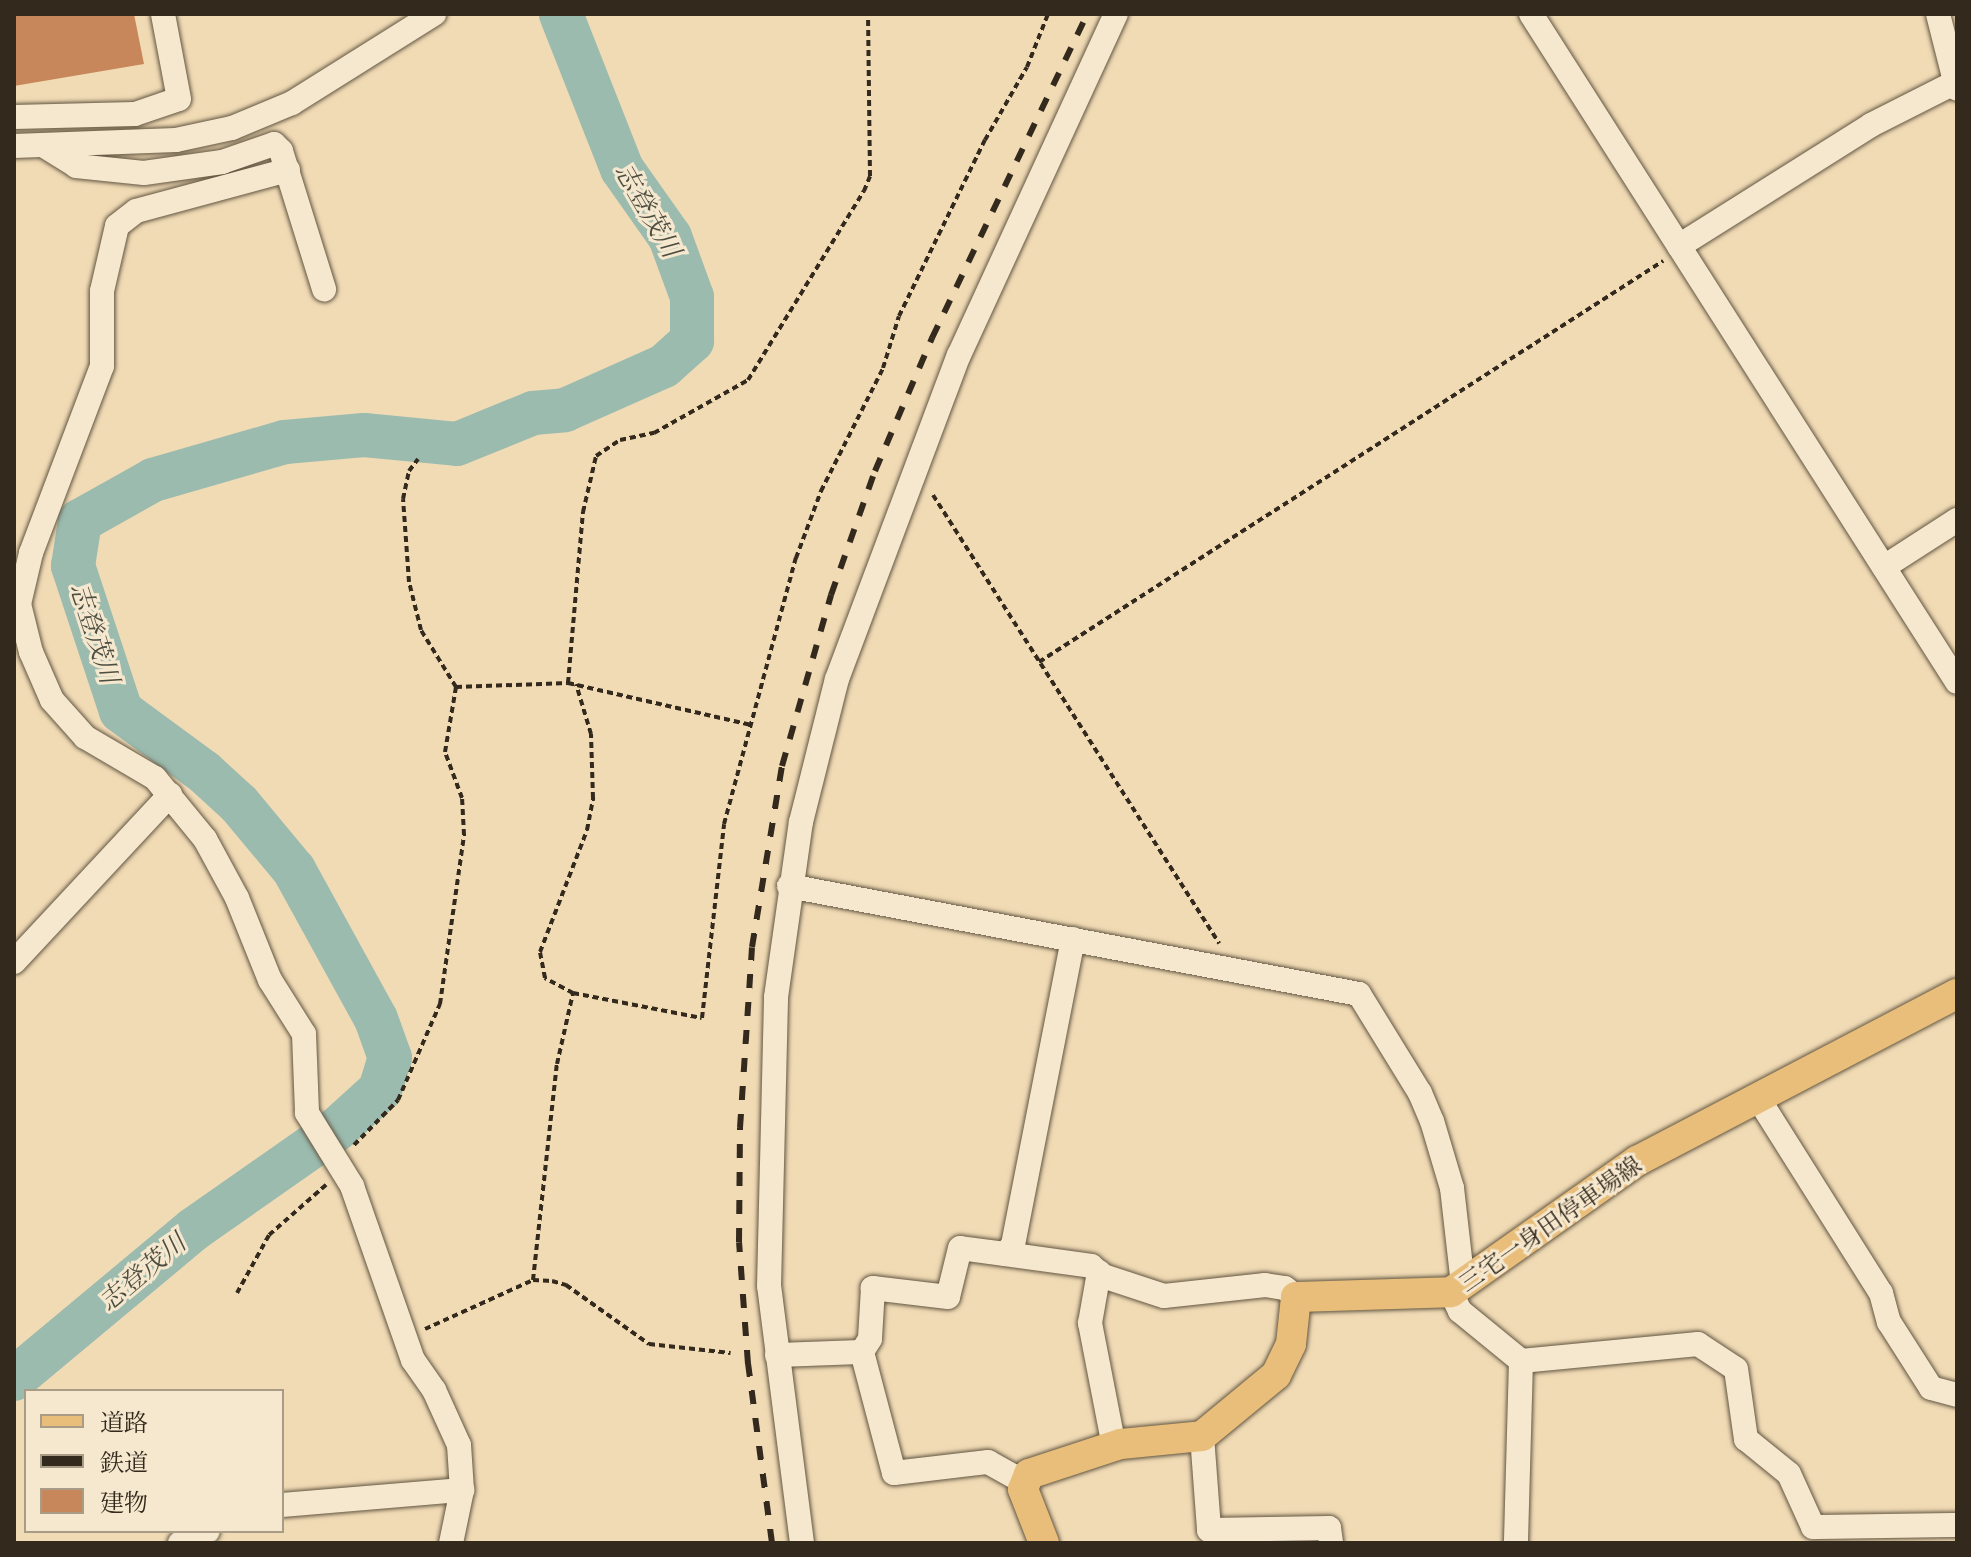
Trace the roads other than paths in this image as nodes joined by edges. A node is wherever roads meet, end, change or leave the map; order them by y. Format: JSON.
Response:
{"nodes":[{"id":1,"x":163,"y":14,"type":"edge"},
{"id":2,"x":434,"y":14,"type":"edge"},
{"id":3,"x":1116,"y":14,"type":"edge"},
{"id":4,"x":1531,"y":14,"type":"edge"},
{"id":5,"x":1938,"y":14,"type":"edge"},
{"id":6,"x":1956,"y":86,"type":"edge"},
{"id":7,"x":14,"y":117,"type":"edge"},
{"id":8,"x":43,"y":145,"type":"junction"},
{"id":9,"x":14,"y":146,"type":"edge"},
{"id":10,"x":288,"y":170,"type":"junction"},
{"id":11,"x":1680,"y":248,"type":"junction"},
{"id":12,"x":324,"y":289,"type":"dead end"},
{"id":13,"x":1957,"y":520,"type":"edge"},
{"id":14,"x":1884,"y":567,"type":"junction"},
{"id":15,"x":1957,"y":682,"type":"edge"},
{"id":16,"x":170,"y":795,"type":"junction"},
{"id":17,"x":789,"y":886,"type":"junction"},
{"id":18,"x":1073,"y":939,"type":"junction"},
{"id":19,"x":14,"y":962,"type":"edge"},
{"id":20,"x":1957,"y":994,"type":"edge"},
{"id":21,"x":1758,"y":1098,"type":"junction"},
{"id":22,"x":1005,"y":1254,"type":"junction"},
{"id":23,"x":1099,"y":1272,"type":"junction"},
{"id":24,"x":1457,"y":1288,"type":"junction"},
{"id":25,"x":1296,"y":1297,"type":"junction"},
{"id":26,"x":862,"y":1352,"type":"junction"},
{"id":27,"x":777,"y":1355,"type":"junction"},
{"id":28,"x":1521,"y":1361,"type":"junction"},
{"id":29,"x":1957,"y":1395,"type":"edge"},
{"id":30,"x":1202,"y":1436,"type":"junction"},
{"id":31,"x":1114,"y":1446,"type":"junction"},
{"id":32,"x":1024,"y":1482,"type":"junction"},
{"id":33,"x":462,"y":1490,"type":"junction"},
{"id":34,"x":284,"y":1505,"type":"edge"},
{"id":35,"x":1943,"y":1531,"type":"edge"},
{"id":36,"x":203,"y":1533,"type":"edge"},
{"id":37,"x":180,"y":1543,"type":"edge"},
{"id":38,"x":451,"y":1543,"type":"edge"},
{"id":39,"x":802,"y":1543,"type":"edge"},
{"id":40,"x":1044,"y":1543,"type":"edge"},
{"id":41,"x":1331,"y":1543,"type":"edge"},
{"id":42,"x":1516,"y":1543,"type":"edge"}],
"edges":[{"from":1,"to":7,"type":"street"},
{"from":2,"to":8,"type":"street"},
{"from":3,"to":17,"type":"street"},
{"from":4,"to":11,"type":"street"},
{"from":5,"to":6,"type":"street"},
{"from":6,"to":11,"type":"street"},
{"from":8,"to":9,"type":"street"},
{"from":8,"to":10,"type":"street"},
{"from":10,"to":12,"type":"street"},
{"from":10,"to":16,"type":"street"},
{"from":11,"to":14,"type":"street"},
{"from":13,"to":14,"type":"street"},
{"from":14,"to":15,"type":"street"},
{"from":16,"to":19,"type":"street"},
{"from":16,"to":33,"type":"street"},
{"from":17,"to":18,"type":"street"},
{"from":17,"to":27,"type":"street"},
{"from":18,"to":22,"type":"street"},
{"from":18,"to":24,"type":"street"},
{"from":20,"to":21,"type":"main road","name":"三宅一身田停車場線"},
{"from":21,"to":24,"type":"main road","name":"三宅一身田停車場線"},
{"from":21,"to":29,"type":"street"},
{"from":22,"to":23,"type":"street"},
{"from":22,"to":26,"type":"street"},
{"from":23,"to":25,"type":"street"},
{"from":23,"to":31,"type":"street"},
{"from":24,"to":25,"type":"main road","name":"三宅一身田停車場線"},
{"from":24,"to":28,"type":"street"},
{"from":25,"to":30,"type":"main road"},
{"from":26,"to":27,"type":"street"},
{"from":26,"to":32,"type":"street"},
{"from":27,"to":39,"type":"street"},
{"from":28,"to":35,"type":"street"},
{"from":28,"to":42,"type":"street"},
{"from":30,"to":31,"type":"main road"},
{"from":30,"to":41,"type":"street"},
{"from":31,"to":32,"type":"main road"},
{"from":32,"to":40,"type":"main road"},
{"from":33,"to":34,"type":"street"},
{"from":33,"to":38,"type":"street"},
{"from":36,"to":37,"type":"street"}]}
